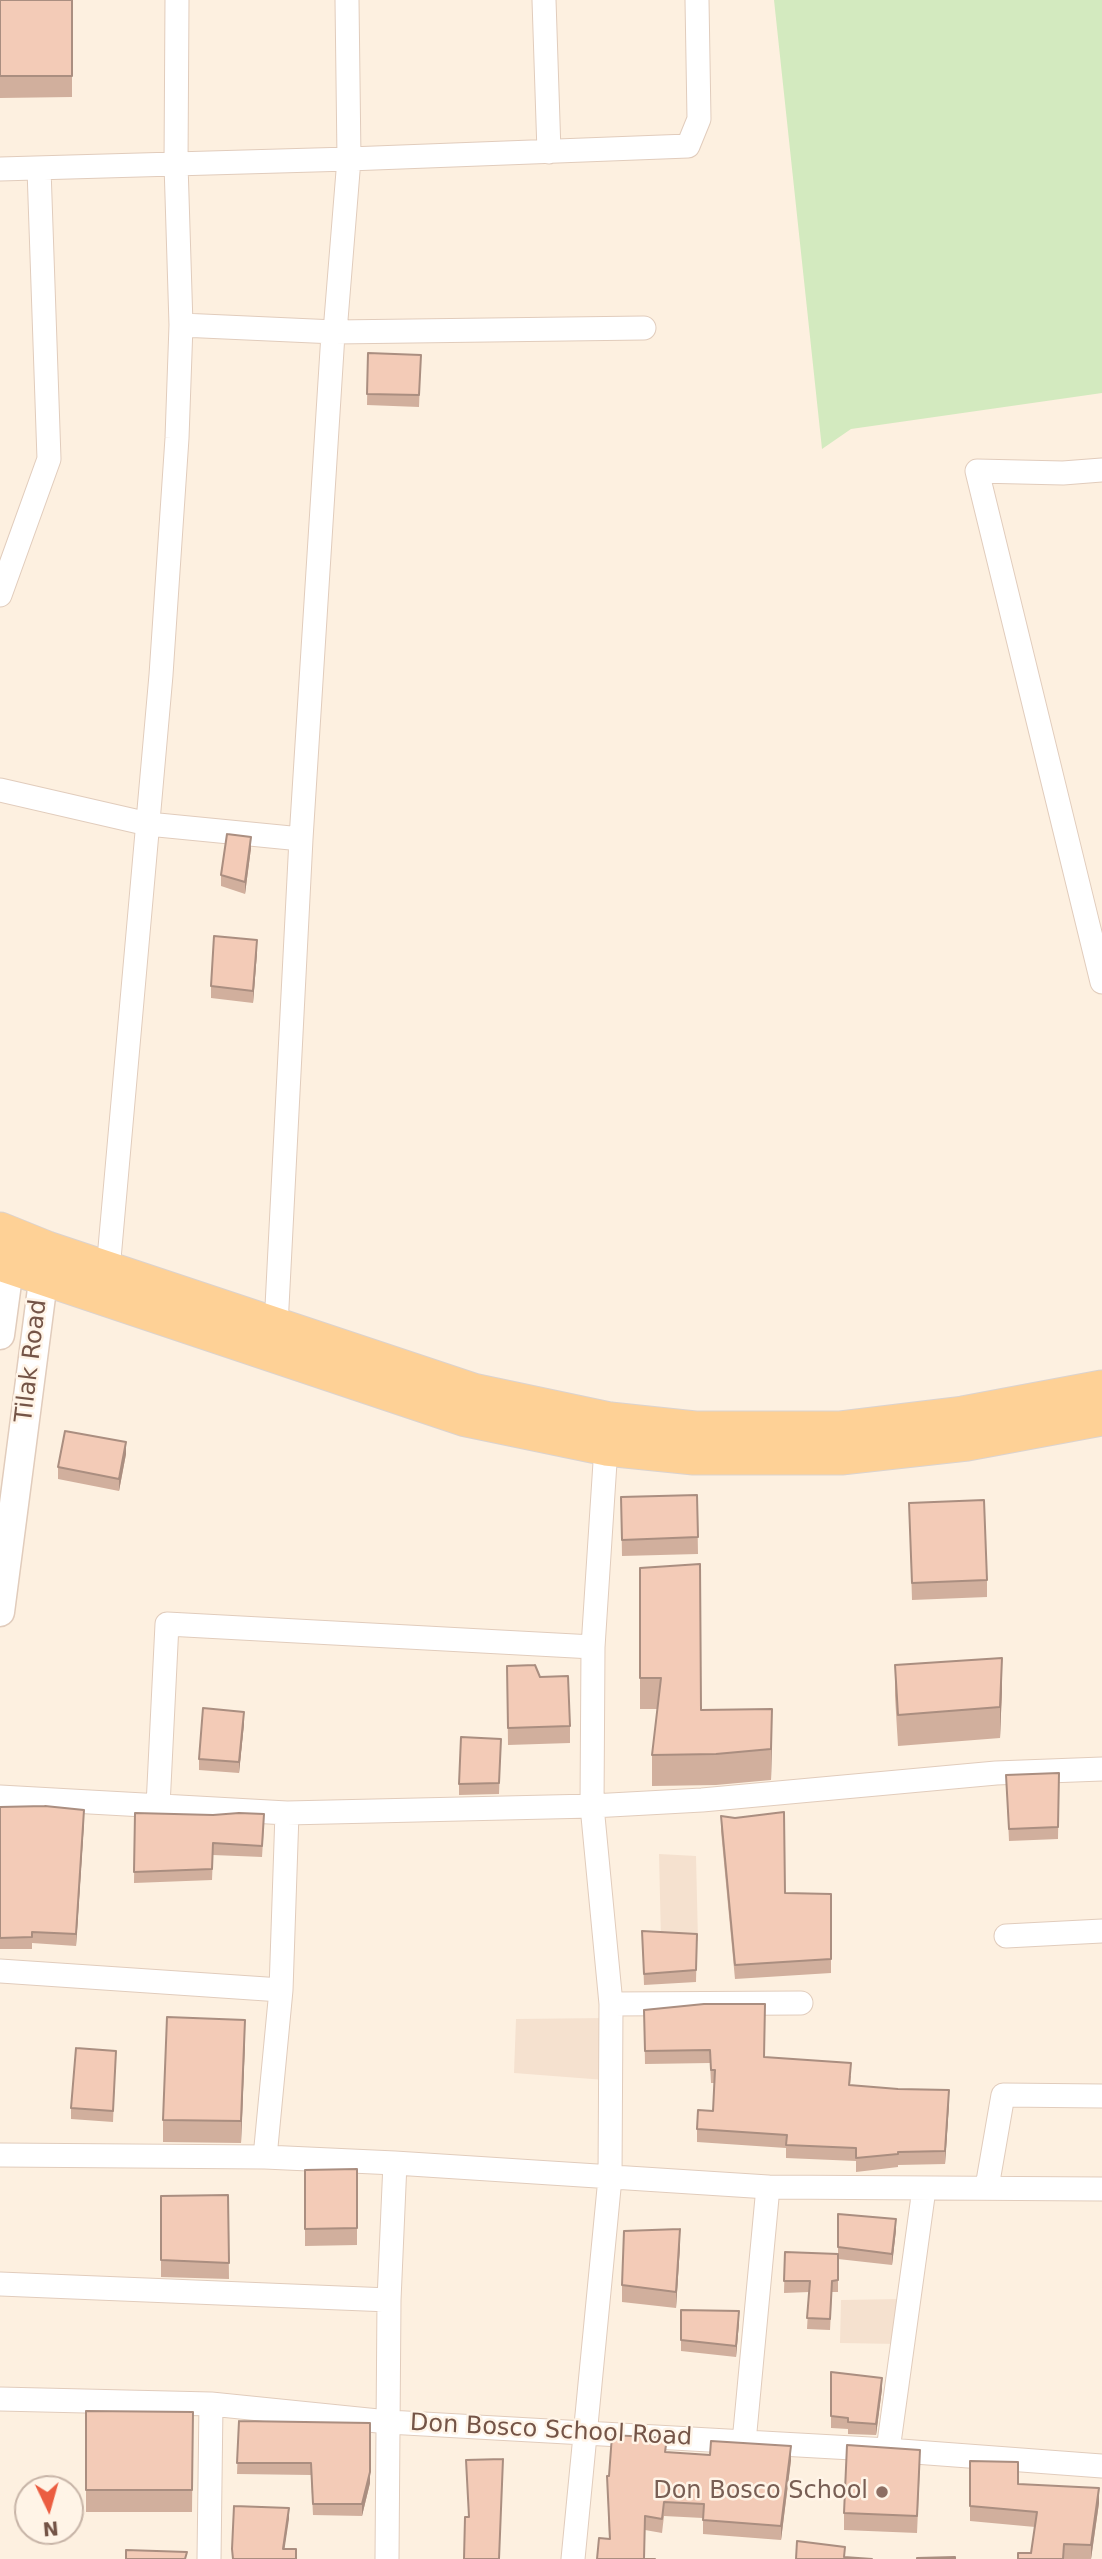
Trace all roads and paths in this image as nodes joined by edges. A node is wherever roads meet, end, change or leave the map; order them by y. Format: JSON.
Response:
{"nodes":[{"id":1,"x":177,"y":0,"type":"edge"},
{"id":2,"x":347,"y":0,"type":"edge"},
{"id":3,"x":544,"y":0,"type":"edge"},
{"id":4,"x":697,"y":0,"type":"edge"},
{"id":5,"x":549,"y":152,"type":"junction"},
{"id":6,"x":349,"y":159,"type":"junction"},
{"id":7,"x":176,"y":164,"type":"junction"},
{"id":8,"x":0,"y":169,"type":"edge"},
{"id":9,"x":39,"y":169,"type":"junction"},
{"id":10,"x":181,"y":326,"type":"junction"},
{"id":11,"x":644,"y":328,"type":"dead end"},
{"id":12,"x":335,"y":332,"type":"junction"},
{"id":13,"x":1102,"y":470,"type":"edge"},
{"id":14,"x":0,"y":595,"type":"edge"},
{"id":15,"x":0,"y":790,"type":"edge"},
{"id":16,"x":148,"y":824,"type":"junction"},
{"id":17,"x":301,"y":839,"type":"junction"},
{"id":18,"x":1102,"y":982,"type":"edge"},
{"id":19,"x":19,"y":1254,"type":"edge"},
{"id":20,"x":108,"y":1270,"type":"junction"},
{"id":21,"x":276,"y":1326,"type":"junction"},
{"id":22,"x":0,"y":1335,"type":"edge"},
{"id":23,"x":1102,"y":1389,"type":"edge"},
{"id":24,"x":1102,"y":1416,"type":"edge"},
{"id":25,"x":606,"y":1447,"type":"junction"},
{"id":26,"x":0,"y":1612,"type":"edge"},
{"id":27,"x":593,"y":1647,"type":"junction"},
{"id":28,"x":1102,"y":1769,"type":"edge"},
{"id":29,"x":0,"y":1797,"type":"edge"},
{"id":30,"x":592,"y":1805,"type":"junction"},
{"id":31,"x":158,"y":1806,"type":"junction"},
{"id":32,"x":287,"y":1813,"type":"junction"},
{"id":33,"x":1102,"y":1931,"type":"edge"},
{"id":34,"x":1006,"y":1936,"type":"dead end"},
{"id":35,"x":0,"y":1972,"type":"edge"},
{"id":36,"x":281,"y":1990,"type":"junction"},
{"id":37,"x":801,"y":2003,"type":"dead end"},
{"id":38,"x":611,"y":2004,"type":"junction"},
{"id":39,"x":1102,"y":2096,"type":"edge"},
{"id":40,"x":0,"y":2155,"type":"edge"},
{"id":41,"x":265,"y":2157,"type":"junction"},
{"id":42,"x":395,"y":2163,"type":"junction"},
{"id":43,"x":610,"y":2178,"type":"junction"},
{"id":44,"x":768,"y":2187,"type":"junction"},
{"id":45,"x":987,"y":2187,"type":"junction"},
{"id":46,"x":924,"y":2189,"type":"junction"},
{"id":47,"x":1102,"y":2189,"type":"edge"},
{"id":48,"x":0,"y":2284,"type":"edge"},
{"id":49,"x":389,"y":2300,"type":"junction"},
{"id":50,"x":0,"y":2399,"type":"edge"},
{"id":51,"x":211,"y":2404,"type":"junction"},
{"id":52,"x":388,"y":2422,"type":"junction"},
{"id":53,"x":585,"y":2434,"type":"junction"},
{"id":54,"x":744,"y":2441,"type":"junction"},
{"id":55,"x":888,"y":2450,"type":"junction"},
{"id":56,"x":1102,"y":2465,"type":"edge"},
{"id":57,"x":209,"y":2559,"type":"edge"},
{"id":58,"x":387,"y":2559,"type":"edge"},
{"id":59,"x":573,"y":2559,"type":"edge"}],
"edges":[{"from":1,"to":7,"type":"street"},
{"from":2,"to":6,"type":"street"},
{"from":3,"to":5,"type":"street"},
{"from":4,"to":5,"type":"street"},
{"from":5,"to":6,"type":"street"},
{"from":6,"to":7,"type":"street"},
{"from":6,"to":12,"type":"street"},
{"from":7,"to":9,"type":"street"},
{"from":7,"to":10,"type":"street"},
{"from":8,"to":9,"type":"street"},
{"from":9,"to":14,"type":"street"},
{"from":10,"to":12,"type":"street"},
{"from":10,"to":16,"type":"street"},
{"from":11,"to":12,"type":"street"},
{"from":12,"to":17,"type":"street"},
{"from":13,"to":18,"type":"street"},
{"from":15,"to":16,"type":"street"},
{"from":16,"to":17,"type":"street"},
{"from":16,"to":20,"type":"street"},
{"from":17,"to":21,"type":"street"},
{"from":19,"to":20,"type":"main road"},
{"from":19,"to":22,"type":"street","name":"Tilak Road"},
{"from":19,"to":25,"type":"main road"},
{"from":19,"to":26,"type":"street","name":"Tilak Road"},
{"from":20,"to":21,"type":"main road"},
{"from":21,"to":23,"type":"main road"},
{"from":24,"to":25,"type":"main road"},
{"from":25,"to":27,"type":"street"},
{"from":27,"to":30,"type":"street"},
{"from":27,"to":31,"type":"street"},
{"from":28,"to":30,"type":"street"},
{"from":29,"to":31,"type":"street"},
{"from":30,"to":32,"type":"street"},
{"from":30,"to":38,"type":"street"},
{"from":31,"to":32,"type":"street"},
{"from":32,"to":36,"type":"street"},
{"from":33,"to":34,"type":"street"},
{"from":35,"to":36,"type":"street"},
{"from":36,"to":41,"type":"street"},
{"from":37,"to":38,"type":"street"},
{"from":38,"to":43,"type":"street"},
{"from":39,"to":45,"type":"street"},
{"from":40,"to":41,"type":"street"},
{"from":41,"to":42,"type":"street"},
{"from":42,"to":43,"type":"street"},
{"from":42,"to":49,"type":"street"},
{"from":43,"to":44,"type":"street"},
{"from":43,"to":53,"type":"street"},
{"from":44,"to":46,"type":"street"},
{"from":44,"to":54,"type":"street"},
{"from":45,"to":46,"type":"street"},
{"from":45,"to":47,"type":"street"},
{"from":46,"to":55,"type":"street"},
{"from":48,"to":49,"type":"street"},
{"from":49,"to":52,"type":"street"},
{"from":50,"to":51,"type":"street","name":"Don Bosco School Road"},
{"from":51,"to":52,"type":"street","name":"Don Bosco School Road"},
{"from":51,"to":57,"type":"street"},
{"from":52,"to":53,"type":"street","name":"Don Bosco School Road"},
{"from":52,"to":58,"type":"street"},
{"from":53,"to":54,"type":"street","name":"Don Bosco School Road"},
{"from":53,"to":59,"type":"street"},
{"from":54,"to":55,"type":"street","name":"Don Bosco School Road"},
{"from":55,"to":56,"type":"street","name":"Don Bosco School Road"}]}
